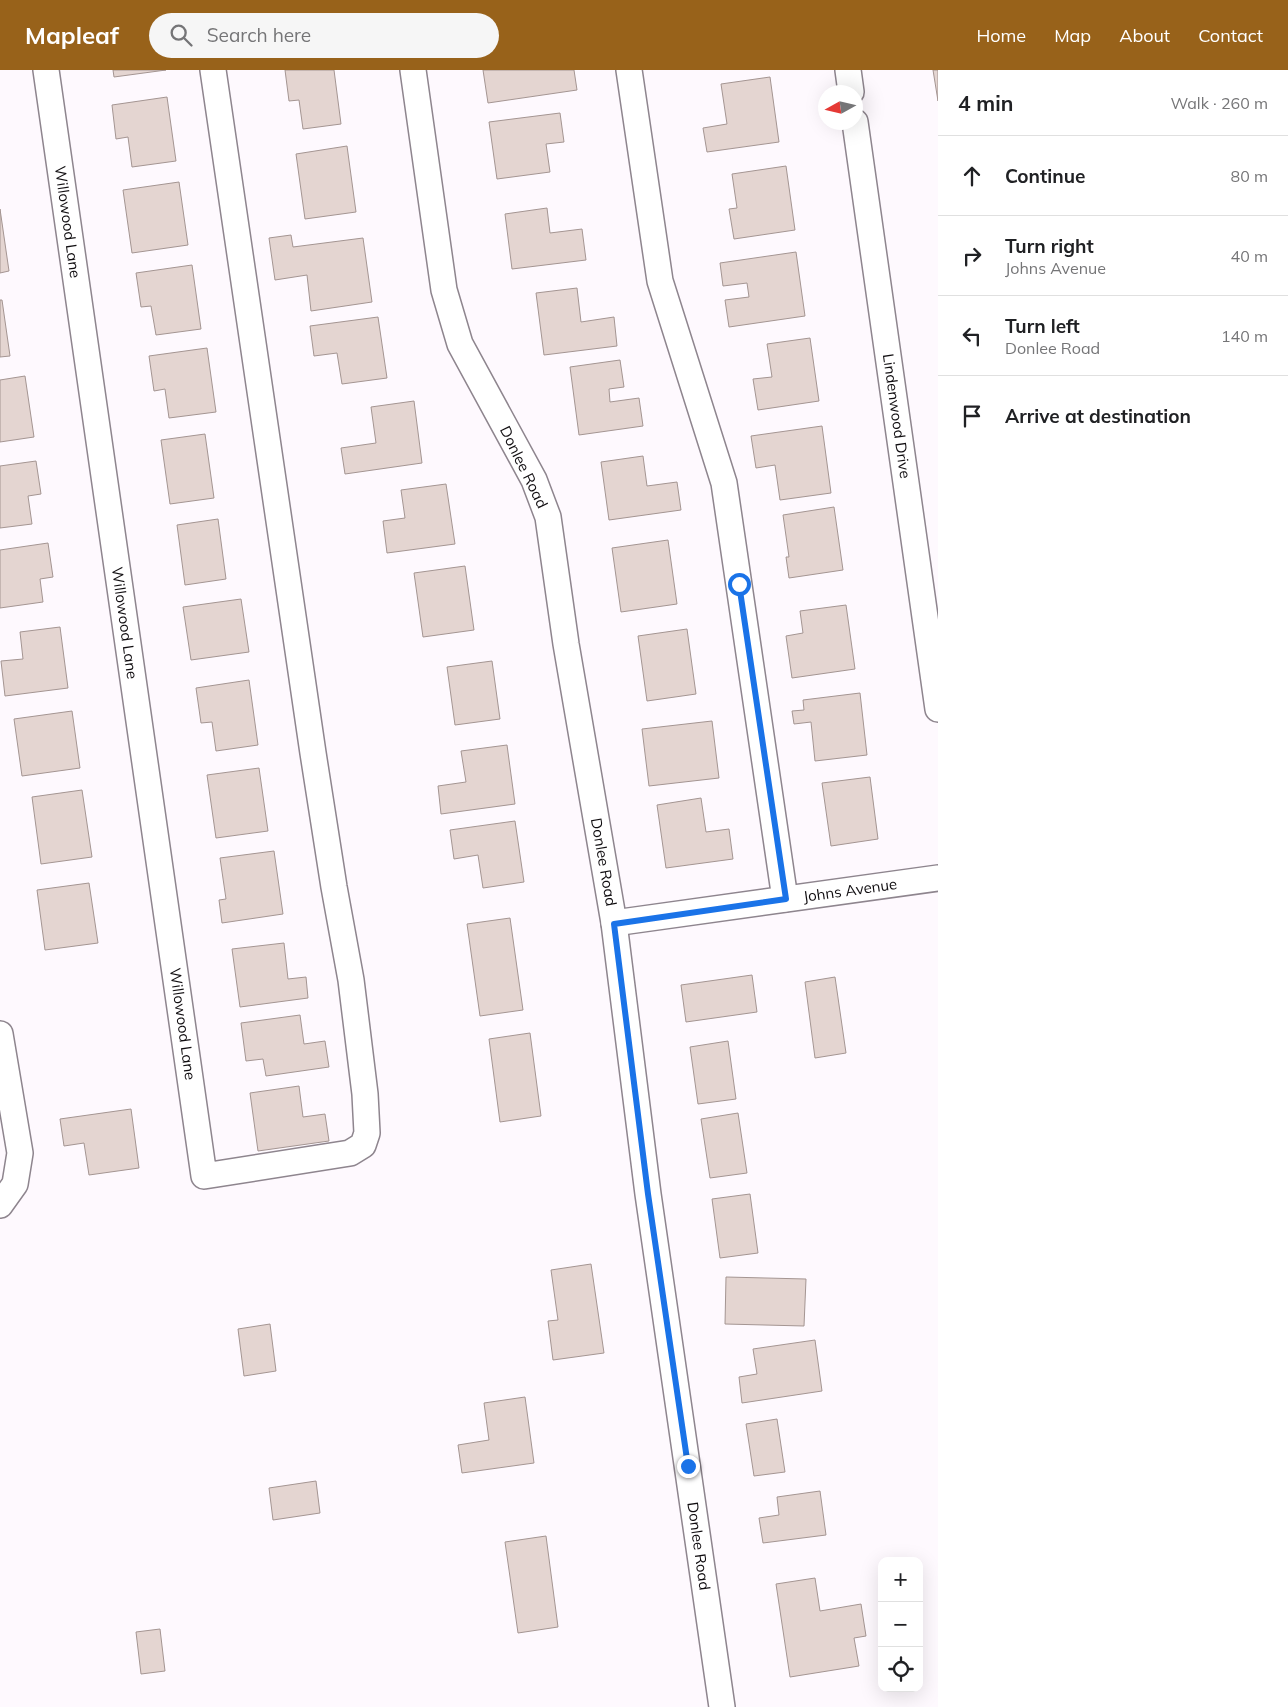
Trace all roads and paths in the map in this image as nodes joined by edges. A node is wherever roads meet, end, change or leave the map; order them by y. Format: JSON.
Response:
{"nodes":[{"id":1,"x":46,"y":70,"type":"edge"},
{"id":2,"x":213,"y":70,"type":"edge"},
{"id":3,"x":413,"y":70,"type":"edge"},
{"id":4,"x":629,"y":70,"type":"edge"},
{"id":5,"x":848,"y":70,"type":"edge"},
{"id":6,"x":850,"y":85,"type":"edge"},
{"id":7,"x":856,"y":130,"type":"edge"},
{"id":8,"x":938,"y":709,"type":"edge"},
{"id":9,"x":938,"y":878,"type":"edge"},
{"id":10,"x":786,"y":899,"type":"junction"},
{"id":11,"x":614,"y":924,"type":"junction"},
{"id":12,"x":0,"y":1034,"type":"edge"},
{"id":13,"x":0,"y":1205,"type":"edge"},
{"id":14,"x":722,"y":1707,"type":"edge"}],
"edges":[{"from":1,"to":2,"type":"street","name":"Willowood Lane"},
{"from":3,"to":11,"type":"street","name":"Donlee Road"},
{"from":4,"to":10,"type":"street"},
{"from":5,"to":6,"type":"street"},
{"from":7,"to":8,"type":"street","name":"Lindenwood Drive"},
{"from":9,"to":10,"type":"street","name":"Johns Avenue"},
{"from":10,"to":11,"type":"street","name":"Johns Avenue"},
{"from":11,"to":14,"type":"street","name":"Donlee Road"},
{"from":12,"to":13,"type":"street"}]}
